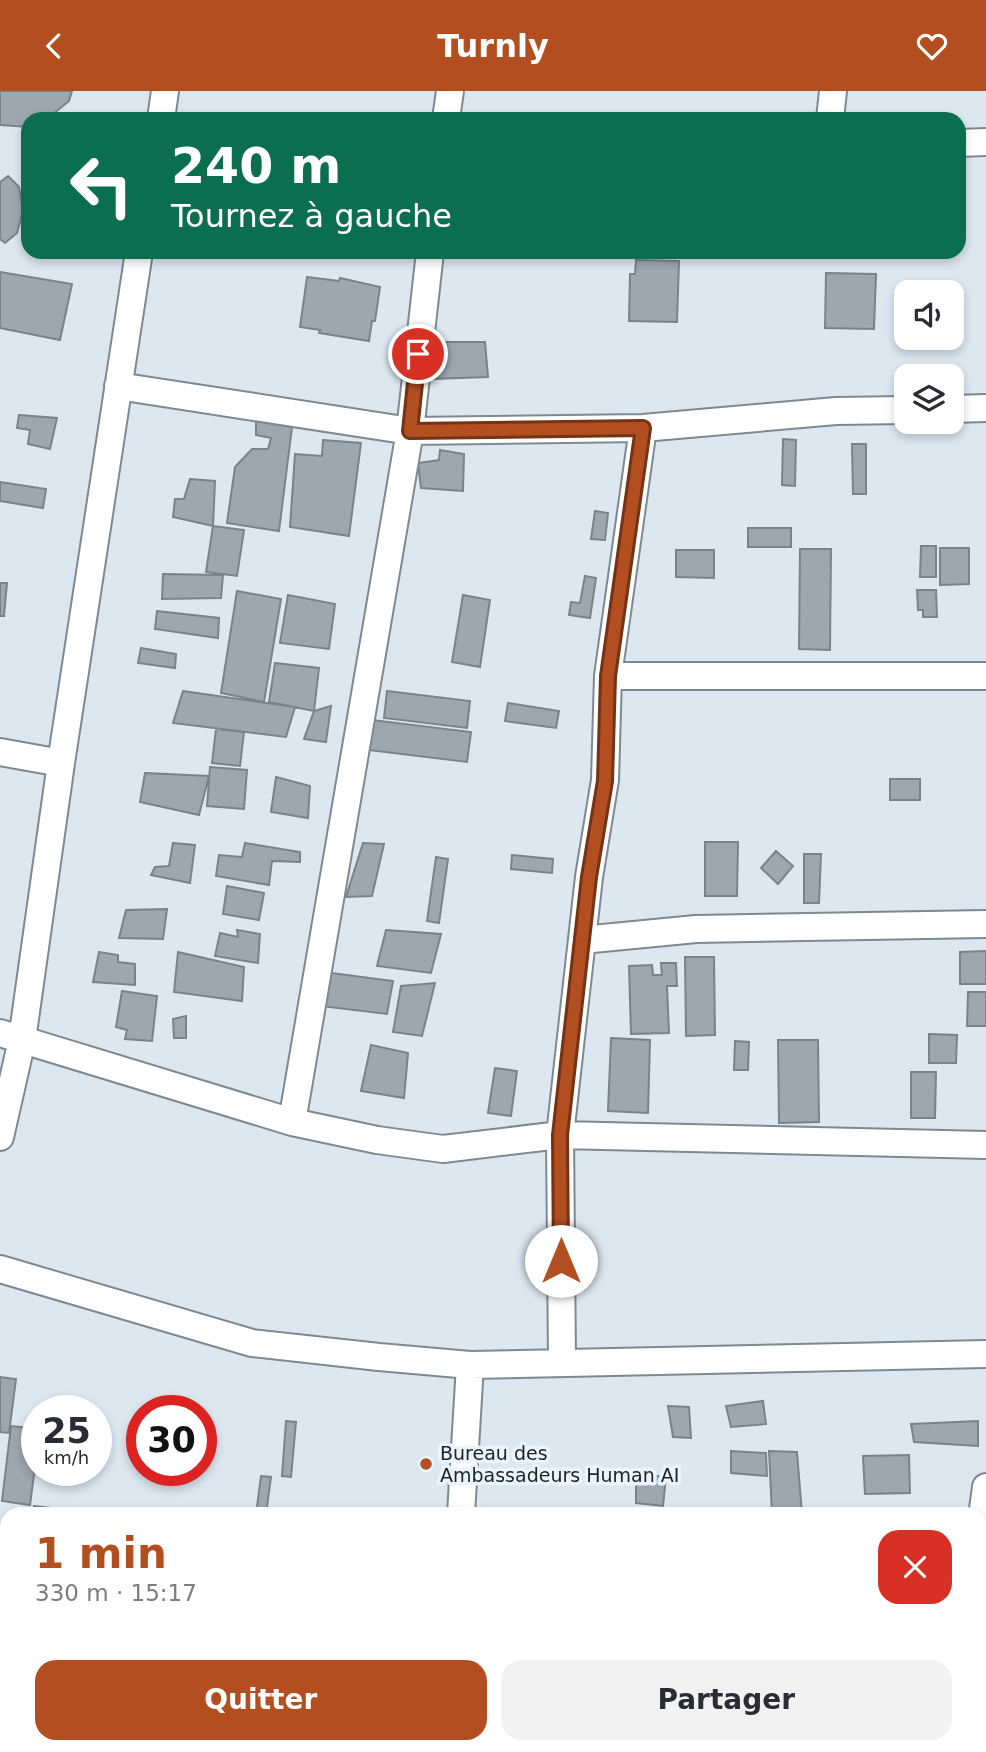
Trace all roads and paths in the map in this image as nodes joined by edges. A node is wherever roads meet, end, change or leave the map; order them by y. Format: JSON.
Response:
{"nodes":[{"id":1,"x":165,"y":91,"type":"edge"},
{"id":2,"x":450,"y":91,"type":"edge"},
{"id":3,"x":833,"y":91,"type":"edge"},
{"id":4,"x":162,"y":112,"type":"edge"},
{"id":5,"x":447,"y":112,"type":"edge"},
{"id":6,"x":831,"y":112,"type":"edge"},
{"id":7,"x":986,"y":142,"type":"edge"},
{"id":8,"x":966,"y":143,"type":"edge"},
{"id":9,"x":138,"y":259,"type":"edge"},
{"id":10,"x":429,"y":259,"type":"edge"},
{"id":11,"x":117,"y":386,"type":"junction"},
{"id":12,"x":986,"y":408,"type":"edge"},
{"id":13,"x":964,"y":409,"type":"edge"},
{"id":14,"x":894,"y":410,"type":"edge"},
{"id":15,"x":643,"y":428,"type":"junction"},
{"id":16,"x":410,"y":431,"type":"junction"},
{"id":17,"x":608,"y":676,"type":"junction"},
{"id":18,"x":986,"y":676,"type":"edge"},
{"id":19,"x":0,"y":753,"type":"edge"},
{"id":20,"x":61,"y":763,"type":"junction"},
{"id":21,"x":986,"y":924,"type":"edge"},
{"id":22,"x":582,"y":940,"type":"junction"},
{"id":23,"x":11,"y":1036,"type":"edge"},
{"id":24,"x":292,"y":1122,"type":"junction"},
{"id":25,"x":560,"y":1135,"type":"junction"},
{"id":26,"x":0,"y":1137,"type":"edge"},
{"id":27,"x":986,"y":1145,"type":"edge"},
{"id":28,"x":0,"y":1269,"type":"edge"},
{"id":29,"x":986,"y":1354,"type":"edge"},
{"id":30,"x":562,"y":1363,"type":"junction"},
{"id":31,"x":470,"y":1365,"type":"junction"},
{"id":32,"x":986,"y":1487,"type":"edge"},
{"id":33,"x":461,"y":1507,"type":"edge"},
{"id":34,"x":983,"y":1507,"type":"edge"}],
"edges":[{"from":1,"to":4,"type":"street"},
{"from":2,"to":5,"type":"street"},
{"from":3,"to":6,"type":"street"},
{"from":7,"to":8,"type":"street"},
{"from":9,"to":11,"type":"street"},
{"from":10,"to":16,"type":"street"},
{"from":11,"to":16,"type":"street"},
{"from":11,"to":20,"type":"street"},
{"from":12,"to":13,"type":"street"},
{"from":14,"to":15,"type":"street"},
{"from":15,"to":16,"type":"street"},
{"from":15,"to":17,"type":"street"},
{"from":16,"to":24,"type":"street"},
{"from":17,"to":18,"type":"street"},
{"from":17,"to":22,"type":"street"},
{"from":19,"to":20,"type":"street"},
{"from":20,"to":23,"type":"street"},
{"from":21,"to":22,"type":"street"},
{"from":22,"to":25,"type":"street"},
{"from":23,"to":24,"type":"street"},
{"from":23,"to":26,"type":"street"},
{"from":24,"to":25,"type":"street"},
{"from":25,"to":27,"type":"street"},
{"from":25,"to":30,"type":"street"},
{"from":28,"to":31,"type":"street"},
{"from":29,"to":30,"type":"street"},
{"from":30,"to":31,"type":"street"},
{"from":31,"to":33,"type":"street"},
{"from":32,"to":34,"type":"street"}]}
